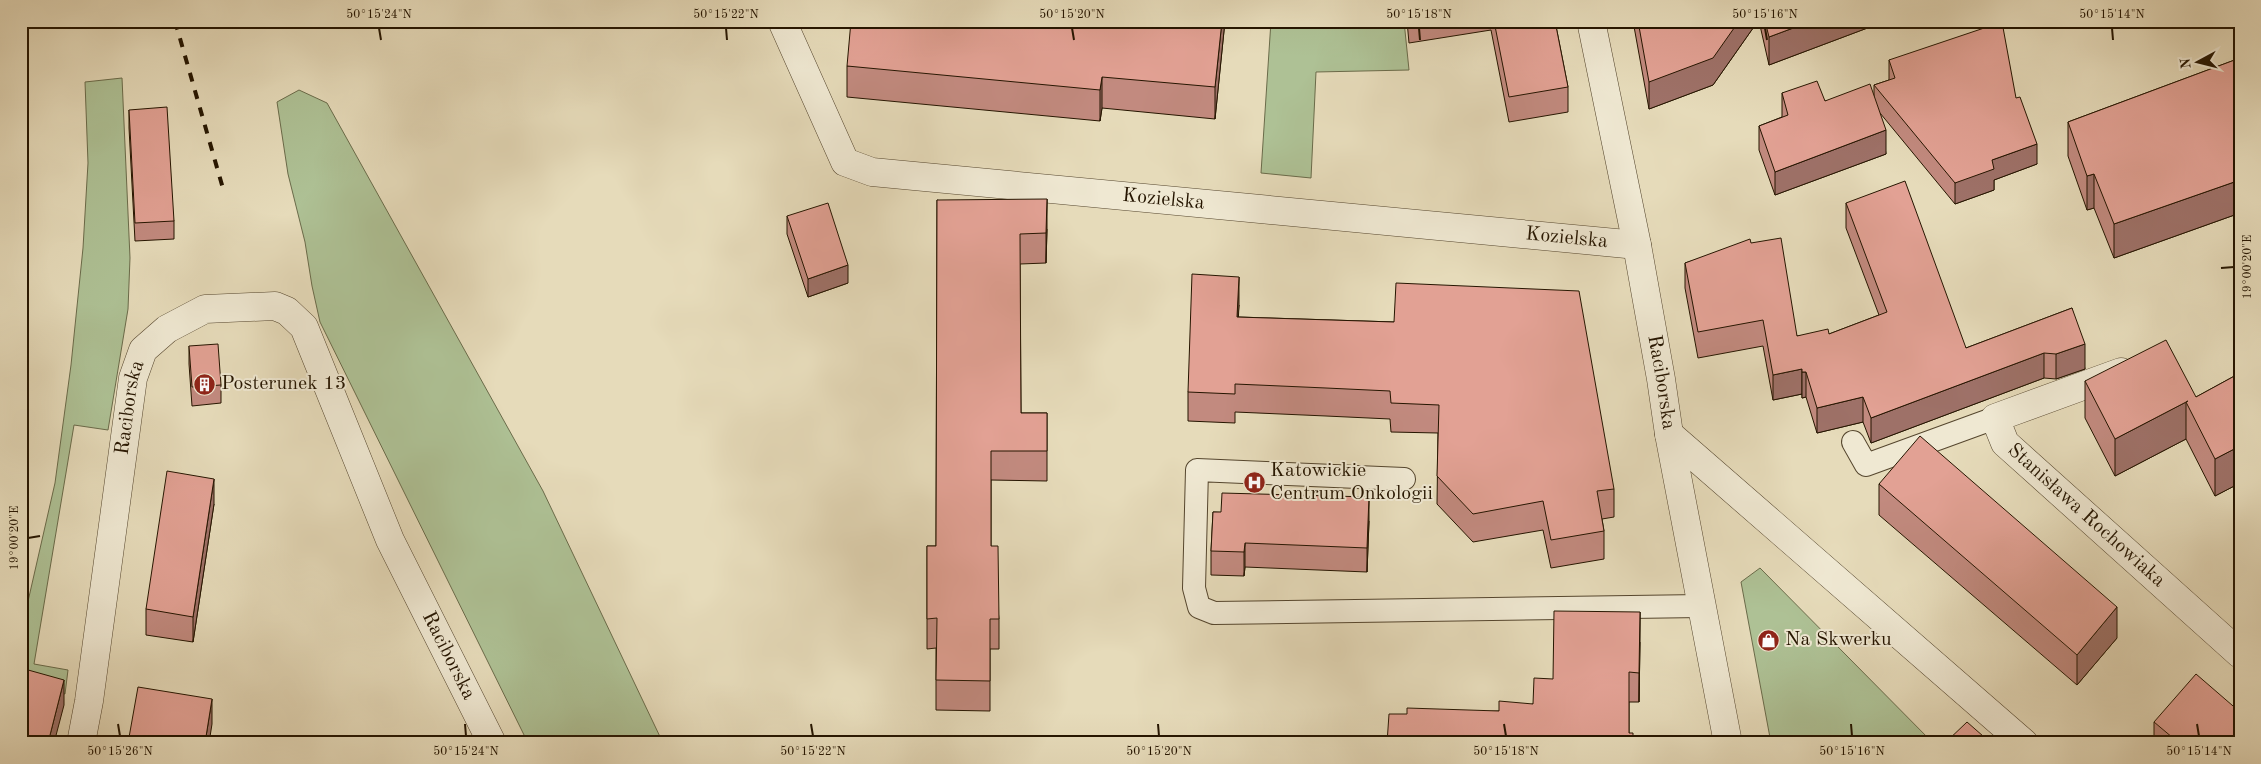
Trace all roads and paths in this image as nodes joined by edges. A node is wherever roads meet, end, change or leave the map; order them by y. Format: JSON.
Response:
{"nodes":[{"id":1,"x":782,"y":21,"type":"edge"},
{"id":2,"x":1591,"y":21,"type":"edge"},
{"id":3,"x":1637,"y":245,"type":"junction"},
{"id":4,"x":2146,"y":363,"type":"edge"},
{"id":5,"x":1995,"y":418,"type":"junction"},
{"id":6,"x":1669,"y":434,"type":"junction"},
{"id":7,"x":1853,"y":442,"type":"dead end"},
{"id":8,"x":1404,"y":479,"type":"dead end"},
{"id":9,"x":1701,"y":606,"type":"junction"},
{"id":10,"x":2240,"y":654,"type":"edge"},
{"id":11,"x":81,"y":743,"type":"edge"},
{"id":12,"x":492,"y":743,"type":"edge"},
{"id":13,"x":1728,"y":743,"type":"edge"},
{"id":14,"x":2024,"y":743,"type":"edge"}],
"edges":[{"from":1,"to":3,"type":"street","name":"Kozielska"},
{"from":2,"to":3,"type":"street","name":"Raciborska"},
{"from":3,"to":6,"type":"street","name":"Raciborska"},
{"from":4,"to":5,"type":"street","name":"Stanisława Rochowiaka"},
{"from":5,"to":7,"type":"lane"},
{"from":5,"to":10,"type":"street","name":"Stanisława Rochowiaka"},
{"from":6,"to":9,"type":"street","name":"Raciborska"},
{"from":6,"to":14,"type":"street"},
{"from":8,"to":9,"type":"lane"},
{"from":9,"to":13,"type":"street","name":"Raciborska"},
{"from":11,"to":12,"type":"street","name":"Raciborska"}]}
